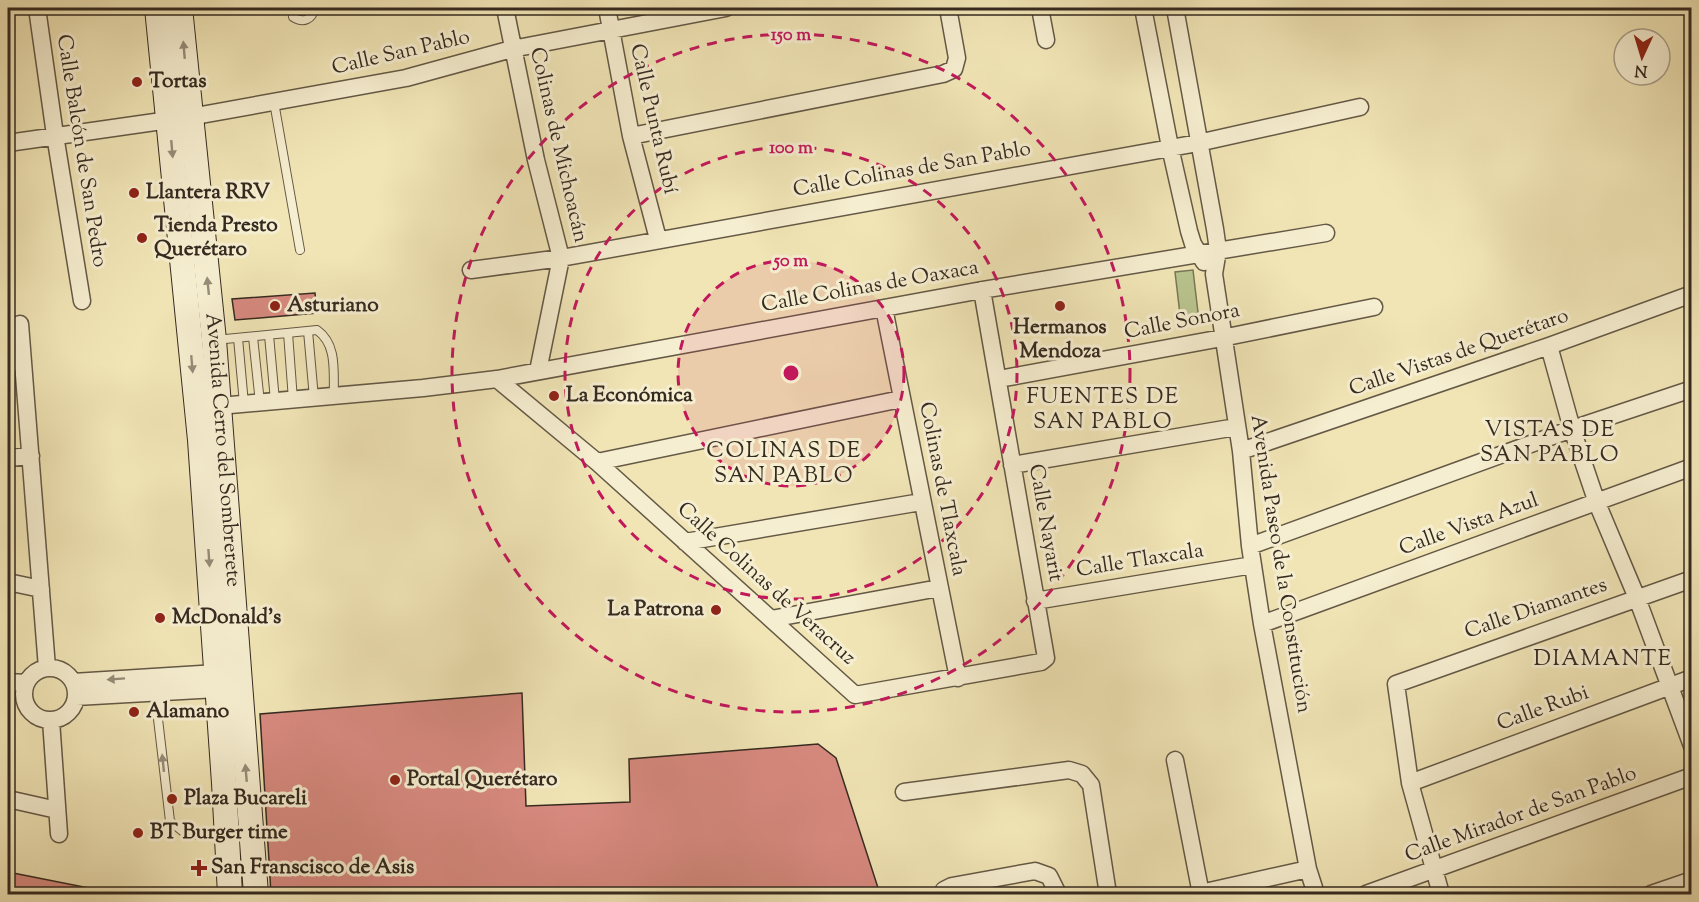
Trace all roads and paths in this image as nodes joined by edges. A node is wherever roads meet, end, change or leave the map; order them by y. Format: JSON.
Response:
{"nodes":[{"id":1,"x":37,"y":8,"type":"edge"},
{"id":2,"x":157,"y":8,"type":"edge"},
{"id":3,"x":180,"y":8,"type":"edge"},
{"id":4,"x":292,"y":8,"type":"edge"},
{"id":5,"x":315,"y":8,"type":"edge"},
{"id":6,"x":505,"y":8,"type":"edge"},
{"id":7,"x":607,"y":8,"type":"edge"},
{"id":8,"x":726,"y":8,"type":"edge"},
{"id":9,"x":948,"y":8,"type":"edge"},
{"id":10,"x":1040,"y":8,"type":"edge"},
{"id":11,"x":1143,"y":8,"type":"edge"},
{"id":12,"x":1175,"y":8,"type":"edge"},
{"id":13,"x":610,"y":29,"type":"junction"},
{"id":14,"x":1046,"y":40,"type":"dead end"},
{"id":15,"x":512,"y":50,"type":"junction"},
{"id":16,"x":274,"y":102,"type":"junction"},
{"id":17,"x":1360,"y":106,"type":"dead end"},
{"id":18,"x":180,"y":119,"type":"junction"},
{"id":19,"x":55,"y":135,"type":"junction"},
{"id":20,"x":631,"y":136,"type":"junction"},
{"id":21,"x":8,"y":143,"type":"edge"},
{"id":22,"x":1198,"y":143,"type":"junction"},
{"id":23,"x":1170,"y":147,"type":"junction"},
{"id":24,"x":1326,"y":233,"type":"dead end"},
{"id":25,"x":658,"y":239,"type":"junction"},
{"id":26,"x":300,"y":250,"type":"dead end"},
{"id":27,"x":1218,"y":250,"type":"junction"},
{"id":28,"x":1199,"y":255,"type":"junction"},
{"id":29,"x":561,"y":258,"type":"junction"},
{"id":30,"x":471,"y":270,"type":"dead end"},
{"id":31,"x":1214,"y":274,"type":"junction"},
{"id":32,"x":982,"y":290,"type":"junction"},
{"id":33,"x":1692,"y":294,"type":"edge"},
{"id":34,"x":82,"y":301,"type":"dead end"},
{"id":35,"x":1374,"y":307,"type":"dead end"},
{"id":36,"x":884,"y":308,"type":"junction"},
{"id":37,"x":20,"y":324,"type":"dead end"},
{"id":38,"x":308,"y":332,"type":"junction"},
{"id":39,"x":288,"y":333,"type":"junction"},
{"id":40,"x":269,"y":335,"type":"junction"},
{"id":41,"x":254,"y":337,"type":"junction"},
{"id":42,"x":238,"y":338,"type":"junction"},
{"id":43,"x":1222,"y":338,"type":"junction"},
{"id":44,"x":214,"y":340,"type":"junction"},
{"id":45,"x":1550,"y":346,"type":"junction"},
{"id":46,"x":15,"y":361,"type":"edge"},
{"id":47,"x":538,"y":371,"type":"junction"},
{"id":48,"x":497,"y":379,"type":"junction"},
{"id":49,"x":999,"y":379,"type":"junction"},
{"id":50,"x":1692,"y":389,"type":"edge"},
{"id":51,"x":334,"y":396,"type":"junction"},
{"id":52,"x":314,"y":398,"type":"junction"},
{"id":53,"x":901,"y":399,"type":"junction"},
{"id":54,"x":293,"y":400,"type":"junction"},
{"id":55,"x":260,"y":402,"type":"junction"},
{"id":56,"x":219,"y":406,"type":"junction"},
{"id":57,"x":1236,"y":428,"type":"junction"},
{"id":58,"x":1572,"y":429,"type":"junction"},
{"id":59,"x":1241,"y":451,"type":"junction"},
{"id":60,"x":31,"y":456,"type":"junction"},
{"id":61,"x":8,"y":458,"type":"edge"},
{"id":62,"x":597,"y":462,"type":"junction"},
{"id":63,"x":1012,"y":465,"type":"junction"},
{"id":64,"x":1692,"y":467,"type":"edge"},
{"id":65,"x":921,"y":502,"type":"junction"},
{"id":66,"x":1597,"y":503,"type":"junction"},
{"id":67,"x":686,"y":542,"type":"junction"},
{"id":68,"x":1250,"y":546,"type":"junction"},
{"id":69,"x":1253,"y":566,"type":"junction"},
{"id":70,"x":1692,"y":579,"type":"edge"},
{"id":71,"x":8,"y":582,"type":"edge"},
{"id":72,"x":939,"y":588,"type":"junction"},
{"id":73,"x":41,"y":589,"type":"junction"},
{"id":74,"x":1637,"y":598,"type":"junction"},
{"id":75,"x":1035,"y":601,"type":"junction"},
{"id":76,"x":771,"y":619,"type":"junction"},
{"id":77,"x":1262,"y":624,"type":"junction"},
{"id":78,"x":1046,"y":658,"type":"joint"},
{"id":79,"x":47,"y":668,"type":"junction"},
{"id":80,"x":958,"y":678,"type":"junction"},
{"id":81,"x":1692,"y":678,"type":"edge"},
{"id":82,"x":217,"y":681,"type":"junction"},
{"id":83,"x":8,"y":682,"type":"edge"},
{"id":84,"x":26,"y":683,"type":"junction"},
{"id":85,"x":158,"y":685,"type":"junction"},
{"id":86,"x":1668,"y":687,"type":"junction"},
{"id":87,"x":74,"y":690,"type":"junction"},
{"id":88,"x":8,"y":700,"type":"edge"},
{"id":89,"x":28,"y":708,"type":"junction"},
{"id":90,"x":51,"y":720,"type":"junction"},
{"id":91,"x":1692,"y":746,"type":"edge"},
{"id":92,"x":1175,"y":760,"type":"dead end"},
{"id":93,"x":1692,"y":776,"type":"edge"},
{"id":94,"x":1410,"y":783,"type":"junction"},
{"id":95,"x":904,"y":792,"type":"dead end"},
{"id":96,"x":8,"y":799,"type":"edge"},
{"id":97,"x":57,"y":810,"type":"junction"},
{"id":98,"x":227,"y":831,"type":"junction"},
{"id":99,"x":59,"y":834,"type":"dead end"},
{"id":100,"x":1308,"y":869,"type":"junction"},
{"id":101,"x":1433,"y":871,"type":"junction"},
{"id":102,"x":1692,"y":880,"type":"edge"},
{"id":103,"x":230,"y":894,"type":"edge"},
{"id":104,"x":256,"y":894,"type":"edge"},
{"id":105,"x":945,"y":894,"type":"edge"},
{"id":106,"x":1058,"y":894,"type":"edge"},
{"id":107,"x":1108,"y":894,"type":"edge"},
{"id":108,"x":1200,"y":894,"type":"edge"},
{"id":109,"x":1316,"y":894,"type":"edge"},
{"id":110,"x":1366,"y":894,"type":"edge"},
{"id":111,"x":1441,"y":894,"type":"edge"},
{"id":112,"x":1651,"y":894,"type":"edge"}],
"edges":[{"from":1,"to":19,"type":"street","name":"Calle Balcón de San Pedro"},
{"from":2,"to":18,"type":"main road","name":"Avenida Cerro del Sombrerete"},
{"from":18,"to":3,"type":"main road","name":"Avenida Cerro del Sombrerete","one_way":true},
{"from":4,"to":5,"type":"lane"},
{"from":6,"to":15,"type":"street","name":"Colinas de Michoacán"},
{"from":7,"to":13,"type":"street","name":"Calle Punta Rubí"},
{"from":8,"to":13,"type":"street","name":"Calle San Pablo"},
{"from":9,"to":20,"type":"street"},
{"from":10,"to":14,"type":"street"},
{"from":11,"to":23,"type":"street"},
{"from":12,"to":22,"type":"street"},
{"from":13,"to":15,"type":"street","name":"Calle San Pablo"},
{"from":13,"to":20,"type":"street","name":"Calle Punta Rubí"},
{"from":15,"to":16,"type":"street","name":"Calle San Pablo"},
{"from":15,"to":29,"type":"street","name":"Colinas de Michoacán"},
{"from":16,"to":18,"type":"street","name":"Calle San Pablo"},
{"from":16,"to":26,"type":"lane"},
{"from":17,"to":22,"type":"street","name":"Calle Colinas de San Pablo"},
{"from":18,"to":19,"type":"street","name":"Calle San Pablo"},
{"from":44,"to":18,"type":"main road","name":"Avenida Cerro del Sombrerete","one_way":true},
{"from":18,"to":82,"type":"main road","name":"Avenida Cerro del Sombrerete","one_way":true},
{"from":19,"to":21,"type":"street","name":"Calle San Pablo"},
{"from":19,"to":34,"type":"street","name":"Calle Balcón de San Pedro"},
{"from":20,"to":25,"type":"street","name":"Calle Punta Rubí"},
{"from":22,"to":23,"type":"street","name":"Calle Colinas de San Pablo"},
{"from":22,"to":27,"type":"street"},
{"from":23,"to":25,"type":"street","name":"Calle Colinas de San Pablo"},
{"from":23,"to":28,"type":"street"},
{"from":24,"to":27,"type":"street","name":"Calle Colinas de Oaxaca"},
{"from":25,"to":29,"type":"street","name":"Calle Colinas de San Pablo"},
{"from":27,"to":28,"type":"street","name":"Calle Colinas de Oaxaca"},
{"from":27,"to":31,"type":"street","name":"Avenida Paseo de la Constitución"},
{"from":28,"to":31,"type":"street"},
{"from":28,"to":32,"type":"street","name":"Calle Colinas de Oaxaca"},
{"from":29,"to":30,"type":"street","name":"Calle Colinas de San Pablo"},
{"from":29,"to":47,"type":"street"},
{"from":31,"to":43,"type":"street","name":"Avenida Paseo de la Constitución"},
{"from":32,"to":36,"type":"street","name":"Calle Colinas de Oaxaca"},
{"from":32,"to":49,"type":"street","name":"Calle Nayarit"},
{"from":33,"to":45,"type":"street","name":"Calle Vistas de Querétaro"},
{"from":35,"to":43,"type":"street","name":"Calle Sonora"},
{"from":36,"to":47,"type":"street","name":"Calle Colinas de Oaxaca"},
{"from":36,"to":53,"type":"street","name":"Colinas de Tlaxcala"},
{"from":37,"to":46,"type":"street"},
{"from":38,"to":39,"type":"lane"},
{"from":38,"to":51,"type":"lane"},
{"from":38,"to":52,"type":"lane"},
{"from":39,"to":40,"type":"lane"},
{"from":39,"to":54,"type":"lane"},
{"from":40,"to":41,"type":"lane"},
{"from":40,"to":55,"type":"lane"},
{"from":41,"to":42,"type":"lane"},
{"from":41,"to":55,"type":"lane"},
{"from":42,"to":44,"type":"lane"},
{"from":42,"to":55,"type":"lane"},
{"from":43,"to":49,"type":"street","name":"Calle Sonora"},
{"from":43,"to":57,"type":"street","name":"Avenida Paseo de la Constitución"},
{"from":44,"to":56,"type":"main road","name":"Avenida Cerro del Sombrerete"},
{"from":45,"to":58,"type":"street"},
{"from":45,"to":59,"type":"street","name":"Calle Vistas de Querétaro"},
{"from":46,"to":60,"type":"street"},
{"from":47,"to":48,"type":"street","name":"Calle Colinas de Oaxaca"},
{"from":48,"to":51,"type":"street","name":"Calle Colinas de Oaxaca"},
{"from":48,"to":62,"type":"street","name":"Calle Colinas de Veracruz"},
{"from":49,"to":63,"type":"street","name":"Calle Nayarit"},
{"from":50,"to":58,"type":"street"},
{"from":51,"to":52,"type":"street","name":"Calle Colinas de Oaxaca"},
{"from":52,"to":54,"type":"street","name":"Calle Colinas de Oaxaca"},
{"from":53,"to":62,"type":"street"},
{"from":53,"to":65,"type":"street","name":"Colinas de Tlaxcala"},
{"from":54,"to":55,"type":"street","name":"Calle Colinas de Oaxaca"},
{"from":55,"to":56,"type":"street","name":"Calle Colinas de Oaxaca"},
{"from":104,"to":56,"type":"main road","name":"Avenida Cerro del Sombrerete","one_way":true},
{"from":57,"to":59,"type":"street","name":"Avenida Paseo de la Constitución"},
{"from":57,"to":63,"type":"street"},
{"from":58,"to":66,"type":"street"},
{"from":58,"to":68,"type":"street"},
{"from":59,"to":68,"type":"street","name":"Avenida Paseo de la Constitución"},
{"from":60,"to":61,"type":"street"},
{"from":60,"to":73,"type":"street"},
{"from":62,"to":67,"type":"street","name":"Calle Colinas de Veracruz"},
{"from":63,"to":75,"type":"street","name":"Calle Nayarit"},
{"from":64,"to":66,"type":"street","name":"Calle Vista Azul"},
{"from":65,"to":67,"type":"street"},
{"from":65,"to":72,"type":"street","name":"Colinas de Tlaxcala"},
{"from":66,"to":74,"type":"street"},
{"from":66,"to":77,"type":"street","name":"Calle Vista Azul"},
{"from":67,"to":76,"type":"street","name":"Calle Colinas de Veracruz"},
{"from":68,"to":69,"type":"street","name":"Avenida Paseo de la Constitución"},
{"from":69,"to":75,"type":"street","name":"Calle Tlaxcala"},
{"from":69,"to":77,"type":"street","name":"Avenida Paseo de la Constitución"},
{"from":70,"to":74,"type":"street","name":"Calle Diamantes"},
{"from":71,"to":73,"type":"street"},
{"from":72,"to":76,"type":"street"},
{"from":72,"to":80,"type":"street","name":"Colinas de Tlaxcala"},
{"from":73,"to":79,"type":"street"},
{"from":74,"to":86,"type":"street"},
{"from":74,"to":94,"type":"street","name":"Calle Diamantes"},
{"from":75,"to":78,"type":"street","name":"Calle Nayarit"},
{"from":76,"to":80,"type":"street","name":"Calle Colinas de Veracruz"},
{"from":77,"to":100,"type":"street","name":"Avenida Paseo de la Constitución"},
{"from":78,"to":80,"type":"street","name":"Calle Colinas de Veracruz"},
{"from":79,"to":84,"type":"street"},
{"from":79,"to":87,"type":"street"},
{"from":81,"to":86,"type":"street","name":"Calle Rubi"},
{"from":82,"to":85,"type":"street"},
{"from":82,"to":98,"type":"main road","name":"Avenida Cerro del Sombrerete"},
{"from":83,"to":84,"type":"street"},
{"from":84,"to":89,"type":"street"},
{"from":85,"to":87,"type":"street"},
{"from":98,"to":85,"type":"lane","one_way":true},
{"from":86,"to":91,"type":"street"},
{"from":86,"to":94,"type":"street","name":"Calle Rubi"},
{"from":87,"to":90,"type":"street"},
{"from":88,"to":89,"type":"street"},
{"from":89,"to":90,"type":"street"},
{"from":90,"to":97,"type":"street"},
{"from":92,"to":108,"type":"street"},
{"from":93,"to":101,"type":"street","name":"Calle Mirador de San Pablo"},
{"from":94,"to":101,"type":"street"},
{"from":95,"to":107,"type":"street"},
{"from":96,"to":97,"type":"street"},
{"from":97,"to":99,"type":"street"},
{"from":98,"to":103,"type":"main road","name":"Avenida Cerro del Sombrerete"},
{"from":100,"to":108,"type":"street"},
{"from":100,"to":109,"type":"street","name":"Avenida Paseo de la Constitución"},
{"from":101,"to":110,"type":"street","name":"Calle Mirador de San Pablo"},
{"from":101,"to":111,"type":"street"},
{"from":102,"to":112,"type":"street"},
{"from":105,"to":106,"type":"street"}]}
